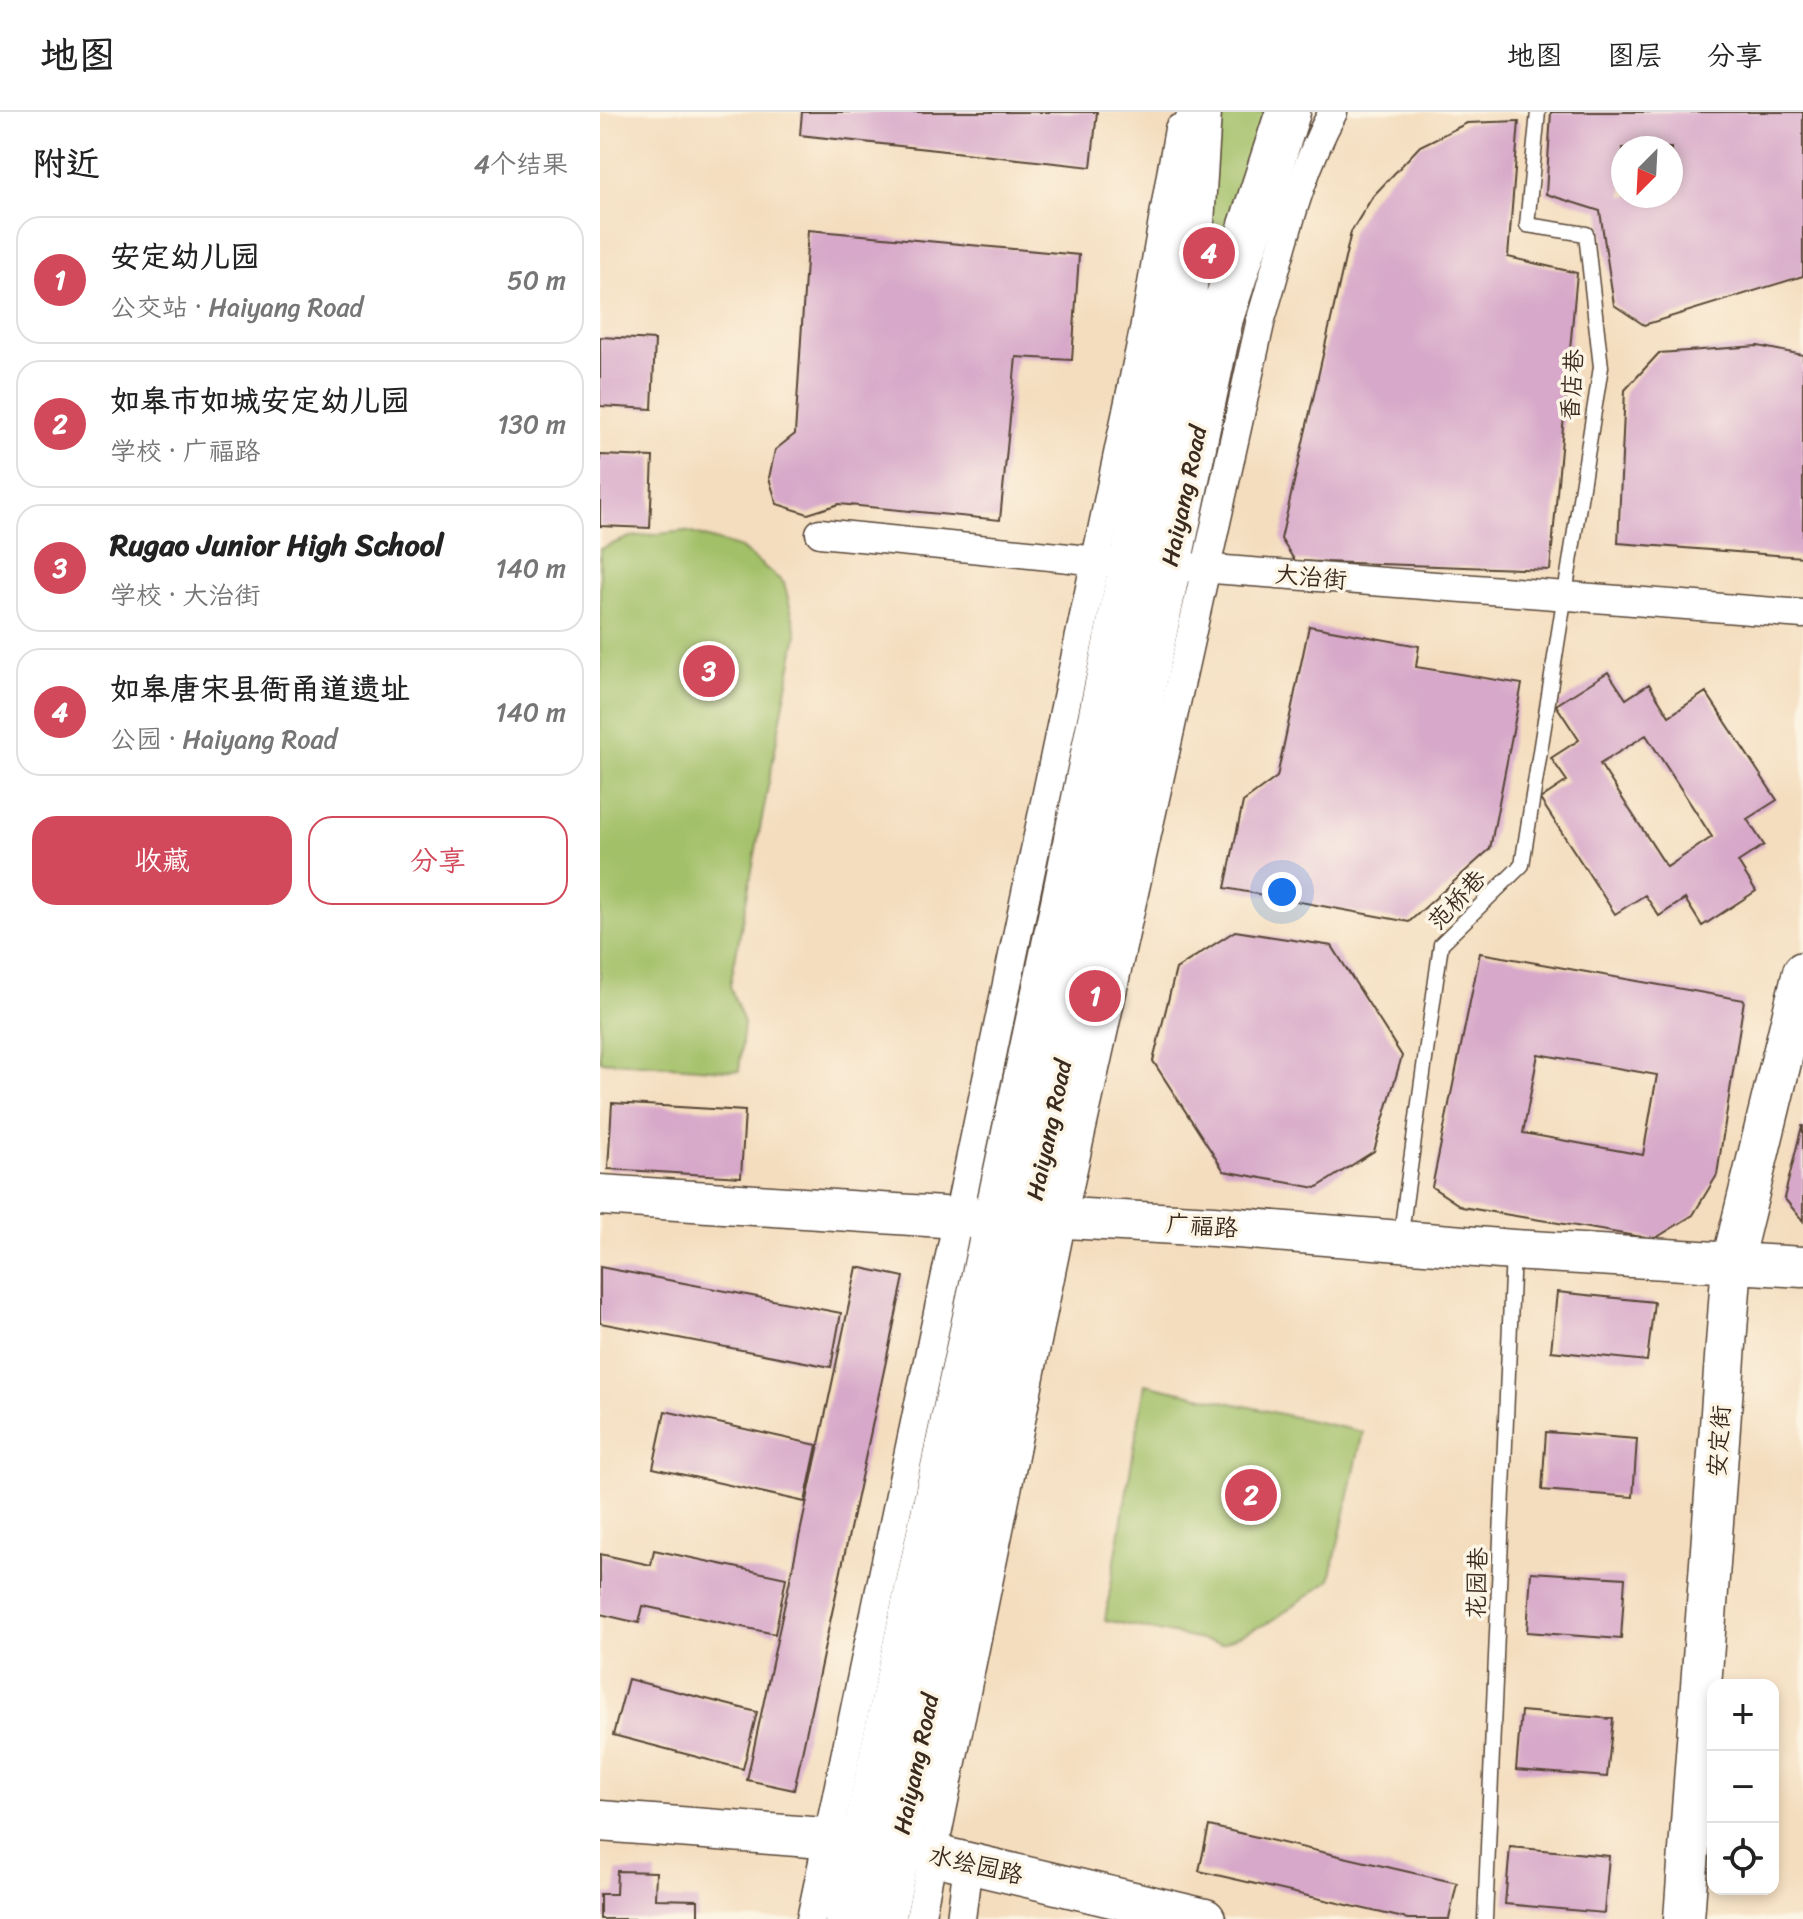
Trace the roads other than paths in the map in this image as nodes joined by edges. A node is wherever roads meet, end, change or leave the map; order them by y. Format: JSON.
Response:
{"nodes":[{"id":1,"x":1179,"y":112,"type":"edge"},
{"id":2,"x":1199,"y":112,"type":"edge"},
{"id":3,"x":1288,"y":112,"type":"edge"},
{"id":4,"x":1303,"y":112,"type":"edge"},
{"id":5,"x":1333,"y":112,"type":"edge"},
{"id":6,"x":1538,"y":112,"type":"edge"},
{"id":7,"x":1254,"y":221,"type":"junction"},
{"id":8,"x":820,"y":533,"type":"dead end"},
{"id":9,"x":1150,"y":565,"type":"junction"},
{"id":10,"x":1566,"y":598,"type":"junction"},
{"id":11,"x":1803,"y":614,"type":"edge"},
{"id":12,"x":1803,"y":972,"type":"edge"},
{"id":13,"x":600,"y":1195,"type":"edge"},
{"id":14,"x":1012,"y":1217,"type":"junction"},
{"id":15,"x":1400,"y":1241,"type":"junction"},
{"id":16,"x":1513,"y":1250,"type":"junction"},
{"id":17,"x":1732,"y":1262,"type":"junction"},
{"id":18,"x":1803,"y":1267,"type":"edge"},
{"id":19,"x":600,"y":1821,"type":"edge"},
{"id":20,"x":898,"y":1849,"type":"junction"},
{"id":21,"x":811,"y":1919,"type":"edge"},
{"id":22,"x":847,"y":1919,"type":"edge"},
{"id":23,"x":883,"y":1919,"type":"edge"},
{"id":24,"x":920,"y":1919,"type":"edge"},
{"id":25,"x":961,"y":1919,"type":"edge"},
{"id":26,"x":1205,"y":1919,"type":"edge"},
{"id":27,"x":1485,"y":1919,"type":"edge"},
{"id":28,"x":1684,"y":1919,"type":"edge"}],
"edges":[{"from":1,"to":9,"type":"street"},
{"from":2,"to":9,"type":"main road","name":"Haiyang Road"},
{"from":3,"to":7,"type":"main road","name":"Haiyang Road"},
{"from":4,"to":7,"type":"main road"},
{"from":5,"to":9,"type":"street"},
{"from":6,"to":10,"type":"lane","name":"香店巷"},
{"from":7,"to":9,"type":"main road","name":"Haiyang Road"},
{"from":8,"to":9,"type":"street","name":"大治街"},
{"from":9,"to":10,"type":"street","name":"大治街"},
{"from":9,"to":14,"type":"main road","name":"Haiyang Road"},
{"from":9,"to":14,"type":"street"},
{"from":10,"to":11,"type":"street","name":"大治街"},
{"from":10,"to":15,"type":"lane","name":"范桥巷"},
{"from":12,"to":17,"type":"street","name":"安定街"},
{"from":13,"to":14,"type":"street","name":"广福路"},
{"from":14,"to":15,"type":"street","name":"广福路"},
{"from":14,"to":20,"type":"main road","name":"Haiyang Road"},
{"from":14,"to":20,"type":"street"},
{"from":15,"to":16,"type":"street","name":"广福路"},
{"from":16,"to":17,"type":"street","name":"广福路"},
{"from":16,"to":27,"type":"lane","name":"花园巷"},
{"from":17,"to":18,"type":"street","name":"广福路"},
{"from":17,"to":28,"type":"street","name":"安定街"},
{"from":19,"to":20,"type":"street","name":"水绘园路"},
{"from":20,"to":21,"type":"street"},
{"from":20,"to":22,"type":"main road","name":"Haiyang Road"},
{"from":20,"to":23,"type":"main road","name":"Haiyang Road"},
{"from":20,"to":24,"type":"street"},
{"from":20,"to":25,"type":"street"},
{"from":20,"to":26,"type":"street","name":"水绘园路"}]}
